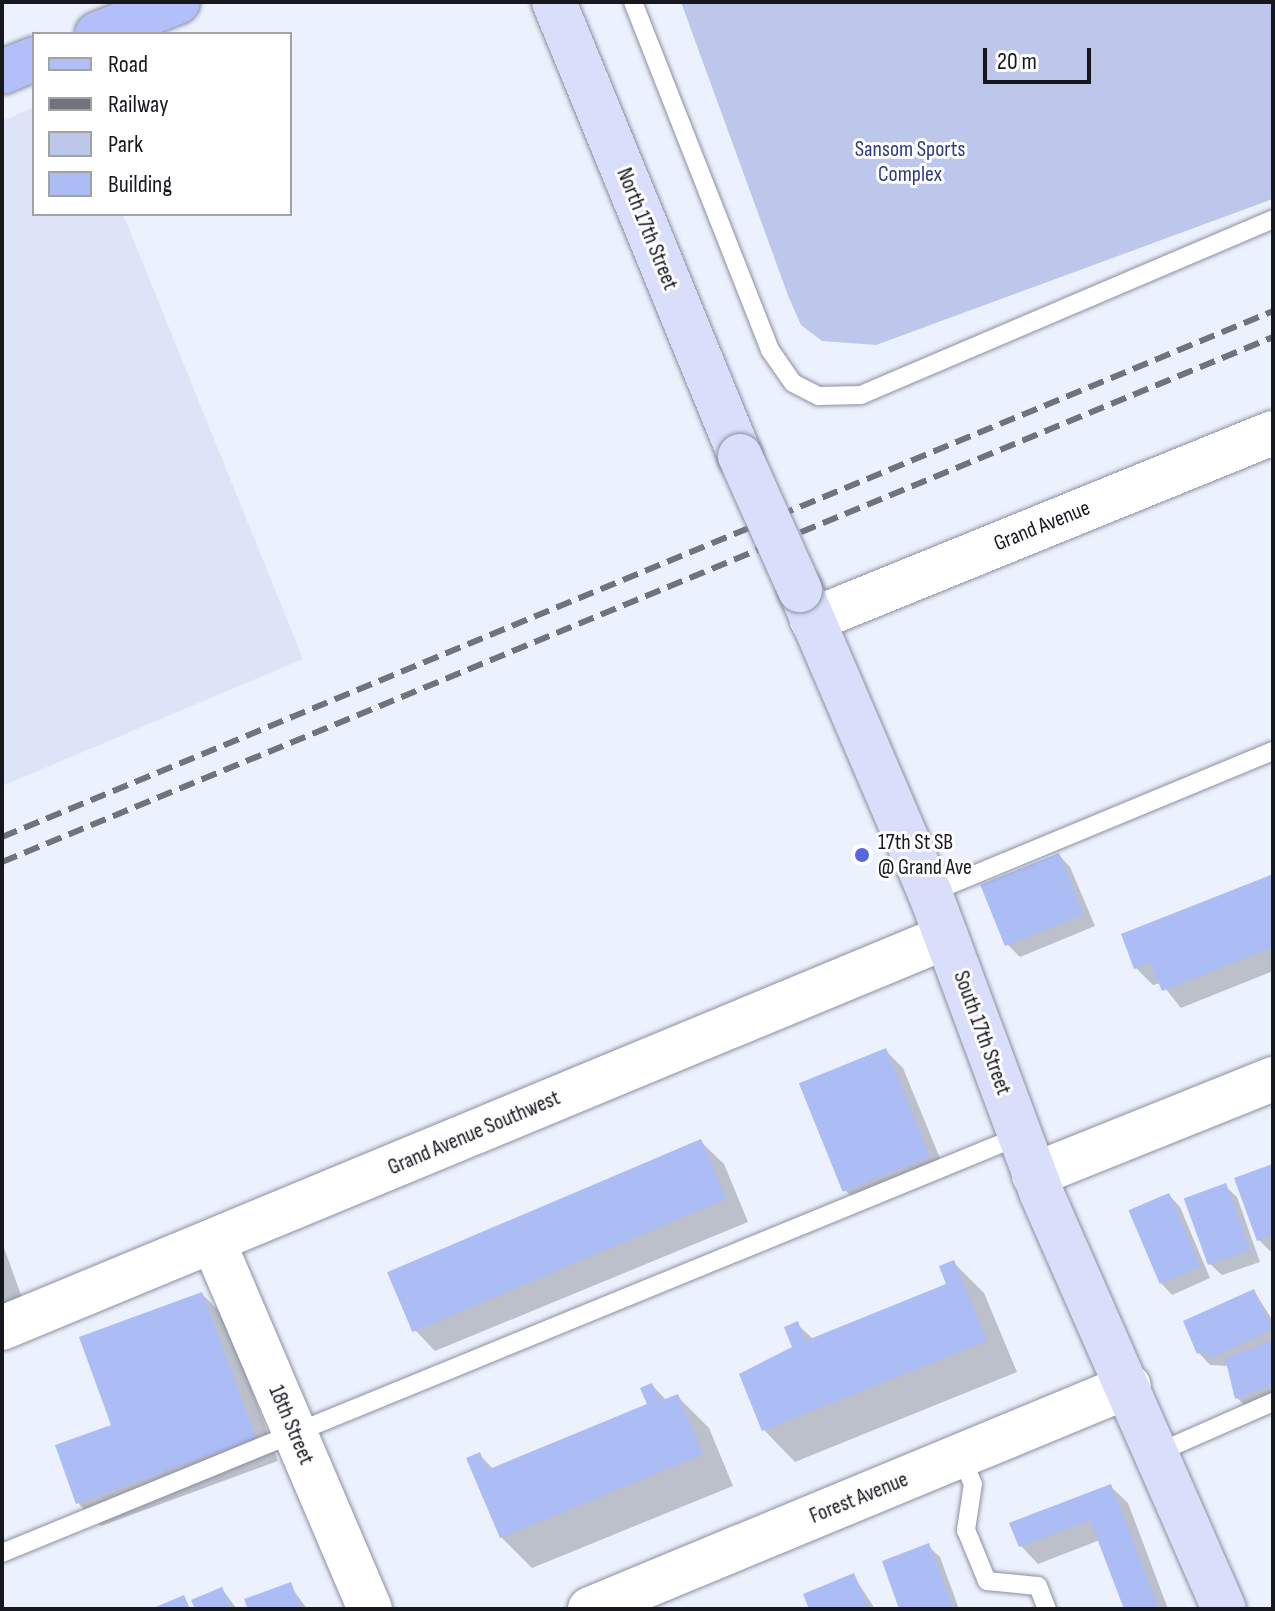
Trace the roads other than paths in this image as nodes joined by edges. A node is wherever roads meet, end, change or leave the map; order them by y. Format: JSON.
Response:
{"nodes":[{"id":1,"x":178,"y":2,"type":"edge"},
{"id":2,"x":554,"y":2,"type":"edge"},
{"id":3,"x":633,"y":2,"type":"edge"},
{"id":4,"x":102,"y":32,"type":"edge"},
{"id":5,"x":32,"y":60,"type":"edge"},
{"id":6,"x":2,"y":72,"type":"edge"},
{"id":7,"x":1273,"y":219,"type":"edge"},
{"id":8,"x":1273,"y":433,"type":"edge"},
{"id":9,"x":740,"y":456,"type":"joint"},
{"id":10,"x":806,"y":605,"type":"junction"},
{"id":11,"x":1273,"y":751,"type":"edge"},
{"id":12,"x":930,"y":893,"type":"junction"},
{"id":13,"x":946,"y":937,"type":"junction"},
{"id":14,"x":1273,"y":1079,"type":"edge"},
{"id":15,"x":1027,"y":1156,"type":"junction"},
{"id":16,"x":213,"y":1241,"type":"junction"},
{"id":17,"x":2,"y":1328,"type":"edge"},
{"id":18,"x":1129,"y":1386,"type":"junction"},
{"id":19,"x":1273,"y":1402,"type":"edge"},
{"id":20,"x":294,"y":1431,"type":"junction"},
{"id":21,"x":1157,"y":1453,"type":"junction"},
{"id":22,"x":961,"y":1455,"type":"junction"},
{"id":23,"x":2,"y":1553,"type":"edge"},
{"id":24,"x":370,"y":1609,"type":"edge"},
{"id":25,"x":590,"y":1609,"type":"edge"},
{"id":26,"x":1047,"y":1609,"type":"edge"},
{"id":27,"x":1224,"y":1609,"type":"edge"}],
"edges":[{"from":1,"to":4,"type":"main road"},
{"from":2,"to":9,"type":"main road","name":"North 17th Street"},
{"from":3,"to":7,"type":"lane"},
{"from":5,"to":6,"type":"main road"},
{"from":8,"to":10,"type":"street","name":"Grand Avenue"},
{"from":9,"to":10,"type":"main road","name":"South 17th Street","bridge":true},
{"from":10,"to":12,"type":"main road","name":"South 17th Street"},
{"from":11,"to":12,"type":"lane"},
{"from":12,"to":13,"type":"main road","name":"South 17th Street"},
{"from":13,"to":15,"type":"main road","name":"South 17th Street"},
{"from":13,"to":16,"type":"street","name":"Grand Avenue Southwest"},
{"from":14,"to":15,"type":"street"},
{"from":15,"to":18,"type":"main road","name":"South 17th Street"},
{"from":15,"to":20,"type":"lane"},
{"from":16,"to":17,"type":"street","name":"Grand Avenue Southwest"},
{"from":16,"to":20,"type":"street","name":"18th Street"},
{"from":18,"to":21,"type":"main road","name":"South 17th Street"},
{"from":18,"to":22,"type":"street","name":"Forest Avenue"},
{"from":19,"to":21,"type":"lane"},
{"from":20,"to":23,"type":"lane"},
{"from":20,"to":24,"type":"street","name":"18th Street"},
{"from":21,"to":27,"type":"main road","name":"South 17th Street"},
{"from":22,"to":25,"type":"street","name":"Forest Avenue"},
{"from":22,"to":26,"type":"lane"}]}
